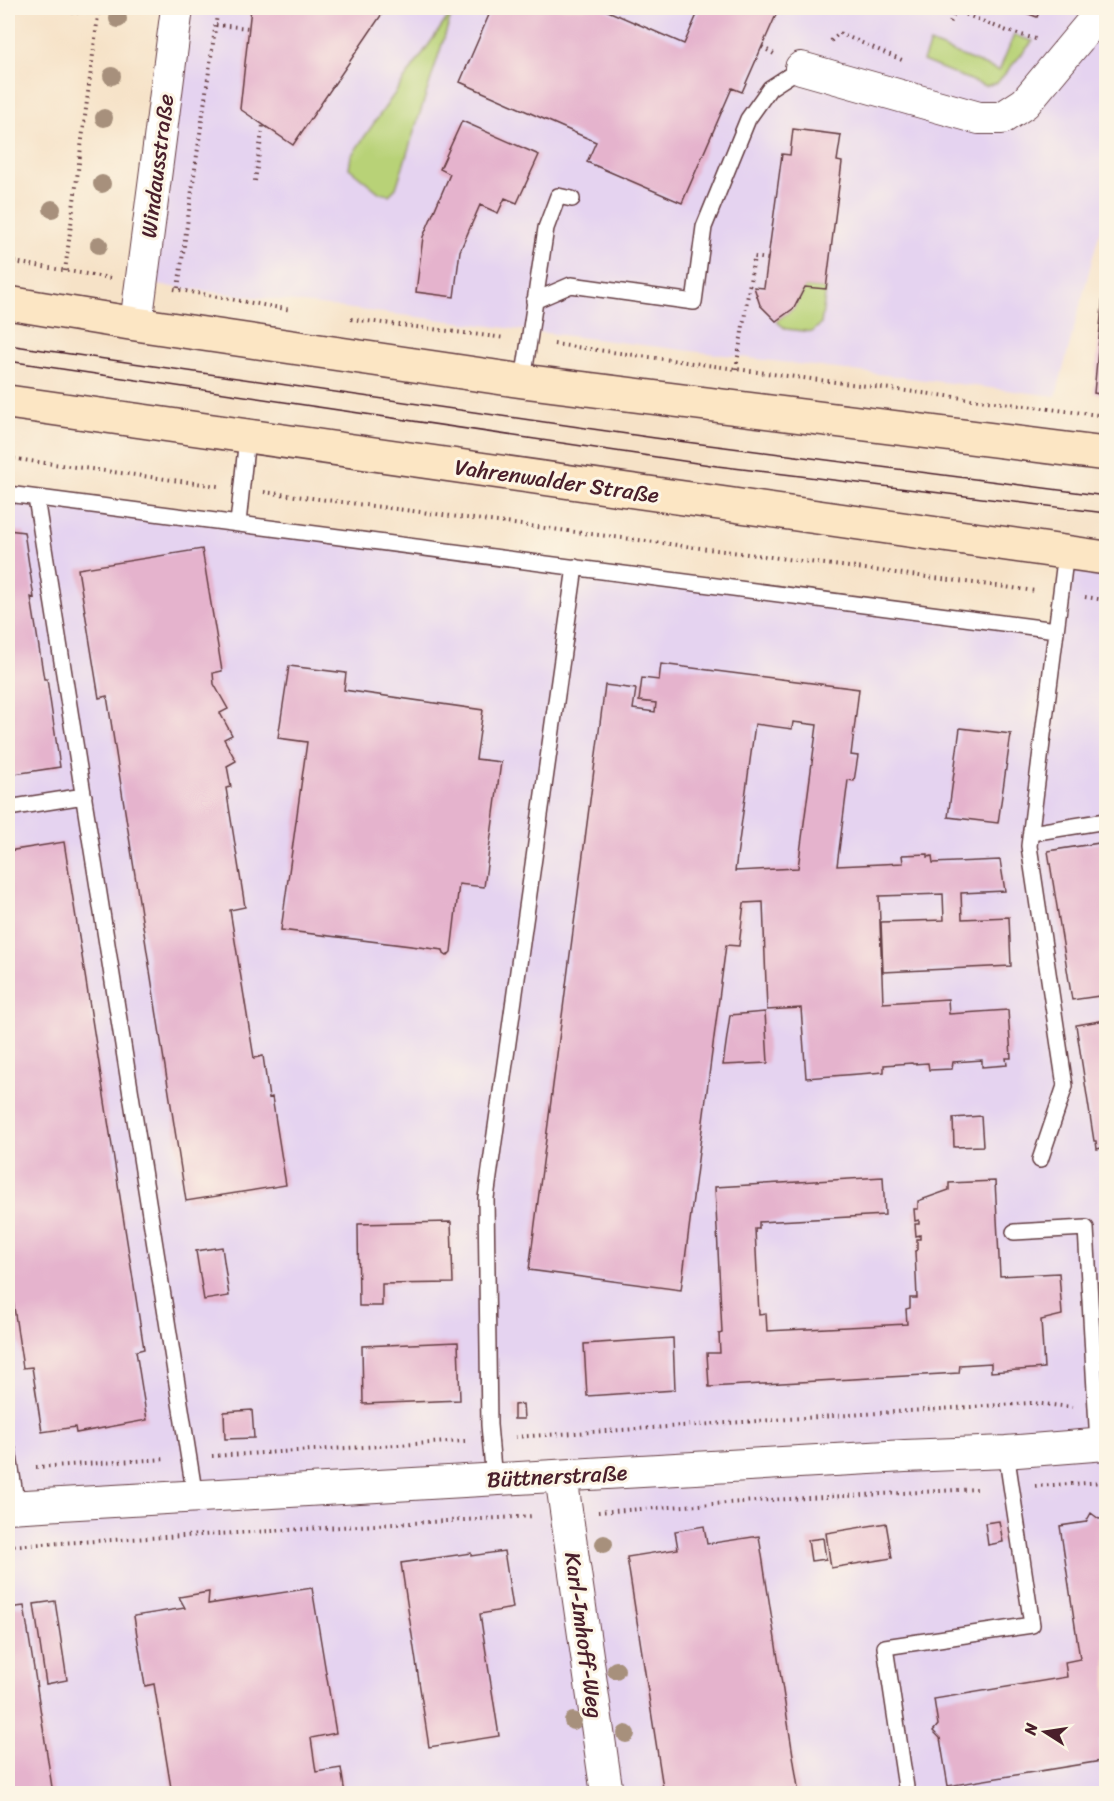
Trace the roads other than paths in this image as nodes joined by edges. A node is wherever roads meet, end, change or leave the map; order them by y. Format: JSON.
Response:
{"nodes":[{"id":1,"x":177,"y":8,"type":"edge"},
{"id":2,"x":1104,"y":8,"type":"edge"},
{"id":3,"x":801,"y":68,"type":"joint"},
{"id":4,"x":572,"y":199,"type":"dead end"},
{"id":5,"x":534,"y":301,"type":"junction"},
{"id":6,"x":8,"y":303,"type":"edge"},
{"id":7,"x":136,"y":324,"type":"junction"},
{"id":8,"x":523,"y":381,"type":"junction"},
{"id":9,"x":8,"y":402,"type":"edge"},
{"id":10,"x":247,"y":437,"type":"junction"},
{"id":11,"x":1107,"y":454,"type":"edge"},
{"id":12,"x":8,"y":494,"type":"edge"},
{"id":13,"x":36,"y":498,"type":"junction"},
{"id":14,"x":238,"y":524,"type":"junction"},
{"id":15,"x":1066,"y":552,"type":"junction"},
{"id":16,"x":1107,"y":558,"type":"edge"},
{"id":17,"x":575,"y":567,"type":"junction"},
{"id":18,"x":1056,"y":630,"type":"junction"},
{"id":19,"x":84,"y":796,"type":"junction"},
{"id":20,"x":8,"y":808,"type":"edge"},
{"id":21,"x":1107,"y":821,"type":"edge"},
{"id":22,"x":1031,"y":833,"type":"junction"},
{"id":23,"x":1040,"y":1160,"type":"dead end"},
{"id":24,"x":1014,"y":1232,"type":"dead end"},
{"id":25,"x":1102,"y":1444,"type":"edge"},
{"id":26,"x":8,"y":1450,"type":"edge"},
{"id":27,"x":1005,"y":1452,"type":"junction"},
{"id":28,"x":561,"y":1476,"type":"junction"},
{"id":29,"x":494,"y":1480,"type":"junction"},
{"id":30,"x":195,"y":1497,"type":"junction"},
{"id":31,"x":12,"y":1507,"type":"edge"},
{"id":32,"x":607,"y":1794,"type":"edge"},
{"id":33,"x":907,"y":1794,"type":"edge"}],
"edges":[{"from":1,"to":7,"type":"street","name":"Windausstraße"},
{"from":2,"to":3,"type":"street"},
{"from":3,"to":5,"type":"lane"},
{"from":4,"to":5,"type":"lane"},
{"from":5,"to":8,"type":"lane"},
{"from":6,"to":7,"type":"main road"},
{"from":7,"to":8,"type":"main road"},
{"from":8,"to":11,"type":"main road"},
{"from":9,"to":10,"type":"main road","name":"Vahrenwalder Straße"},
{"from":10,"to":14,"type":"lane"},
{"from":10,"to":15,"type":"main road","name":"Vahrenwalder Straße"},
{"from":12,"to":13,"type":"lane"},
{"from":13,"to":14,"type":"lane"},
{"from":13,"to":19,"type":"lane"},
{"from":14,"to":17,"type":"lane"},
{"from":15,"to":16,"type":"main road","name":"Vahrenwalder Straße"},
{"from":15,"to":18,"type":"lane"},
{"from":17,"to":18,"type":"lane"},
{"from":17,"to":29,"type":"lane"},
{"from":18,"to":22,"type":"lane"},
{"from":19,"to":20,"type":"lane"},
{"from":19,"to":30,"type":"lane"},
{"from":21,"to":22,"type":"lane"},
{"from":22,"to":23,"type":"lane"},
{"from":24,"to":25,"type":"lane"},
{"from":25,"to":27,"type":"street","name":"Büttnerstraße"},
{"from":26,"to":31,"type":"lane"},
{"from":27,"to":28,"type":"street","name":"Büttnerstraße"},
{"from":27,"to":33,"type":"lane"},
{"from":28,"to":29,"type":"street","name":"Büttnerstraße"},
{"from":28,"to":32,"type":"street","name":"Karl-Imhoff-Weg"},
{"from":29,"to":30,"type":"street","name":"Büttnerstraße"},
{"from":30,"to":31,"type":"street","name":"Büttnerstraße"}]}
